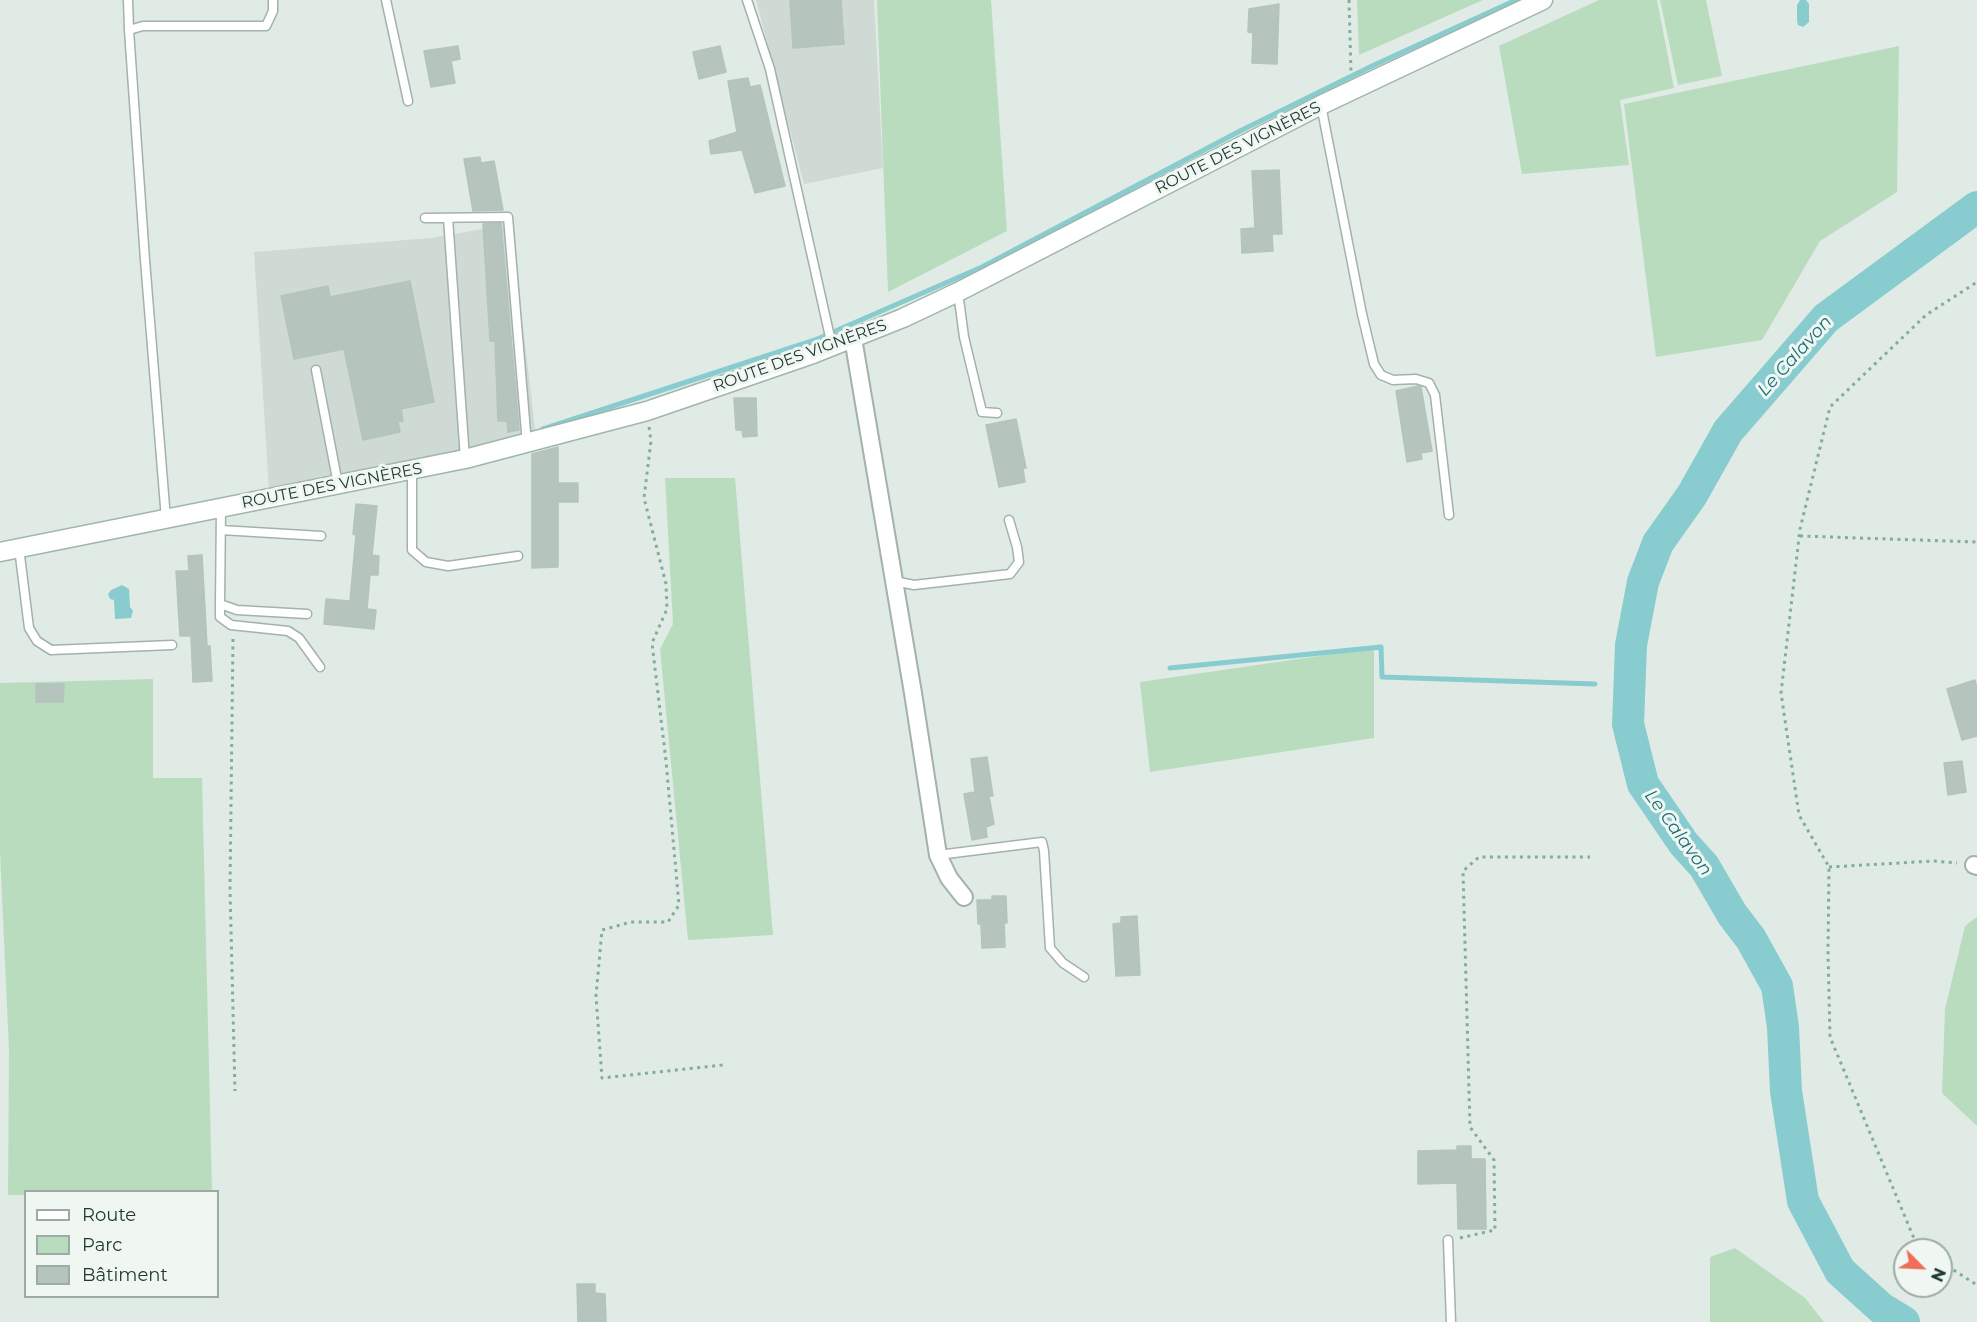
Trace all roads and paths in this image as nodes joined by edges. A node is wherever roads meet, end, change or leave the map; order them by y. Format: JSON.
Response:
{"nodes":[{"id":1,"x":128,"y":0,"type":"edge"},
{"id":2,"x":273,"y":0,"type":"edge"},
{"id":3,"x":386,"y":0,"type":"edge"},
{"id":4,"x":747,"y":0,"type":"edge"},
{"id":5,"x":1349,"y":0,"type":"edge"},
{"id":6,"x":1543,"y":0,"type":"edge"},
{"id":7,"x":129,"y":30,"type":"junction"},
{"id":8,"x":1350,"y":69,"type":"dead end"},
{"id":9,"x":408,"y":101,"type":"dead end"},
{"id":10,"x":1321,"y":105,"type":"junction"},
{"id":11,"x":425,"y":218,"type":"dead end"},
{"id":12,"x":448,"y":218,"type":"junction"},
{"id":13,"x":1977,"y":282,"type":"edge"},
{"id":14,"x":958,"y":292,"type":"junction"},
{"id":15,"x":853,"y":338,"type":"junction"},
{"id":16,"x":832,"y":346,"type":"junction"},
{"id":17,"x":316,"y":370,"type":"dead end"},
{"id":18,"x":647,"y":411,"type":"junction"},
{"id":19,"x":997,"y":413,"type":"dead end"},
{"id":20,"x":527,"y":444,"type":"junction"},
{"id":21,"x":465,"y":459,"type":"junction"},
{"id":22,"x":412,"y":471,"type":"junction"},
{"id":23,"x":338,"y":485,"type":"junction"},
{"id":24,"x":221,"y":508,"type":"junction"},
{"id":25,"x":1449,"y":514,"type":"dead end"},
{"id":26,"x":166,"y":519,"type":"junction"},
{"id":27,"x":1009,"y":520,"type":"dead end"},
{"id":28,"x":221,"y":530,"type":"junction"},
{"id":29,"x":321,"y":536,"type":"dead end"},
{"id":30,"x":1800,"y":536,"type":"junction"},
{"id":31,"x":1977,"y":542,"type":"edge"},
{"id":32,"x":19,"y":548,"type":"junction"},
{"id":33,"x":0,"y":552,"type":"edge"},
{"id":34,"x":518,"y":556,"type":"dead end"},
{"id":35,"x":894,"y":581,"type":"junction"},
{"id":36,"x":220,"y":604,"type":"junction"},
{"id":37,"x":307,"y":614,"type":"dead end"},
{"id":38,"x":231,"y":625,"type":"junction"},
{"id":39,"x":172,"y":645,"type":"dead end"},
{"id":40,"x":320,"y":667,"type":"dead end"},
{"id":41,"x":938,"y":855,"type":"junction"},
{"id":42,"x":1590,"y":857,"type":"dead end"},
{"id":43,"x":1976,"y":865,"type":"edge"},
{"id":44,"x":1829,"y":867,"type":"junction"},
{"id":45,"x":964,"y":897,"type":"dead end"},
{"id":46,"x":1084,"y":977,"type":"dead end"},
{"id":47,"x":723,"y":1065,"type":"dead end"},
{"id":48,"x":235,"y":1091,"type":"dead end"},
{"id":49,"x":1914,"y":1238,"type":"edge"},
{"id":50,"x":1448,"y":1240,"type":"joint"},
{"id":51,"x":1953,"y":1270,"type":"edge"},
{"id":52,"x":1977,"y":1285,"type":"edge"},
{"id":53,"x":1451,"y":1322,"type":"edge"}],
"edges":[{"from":1,"to":7,"type":"lane"},
{"from":2,"to":7,"type":"lane"},
{"from":3,"to":9,"type":"lane"},
{"from":4,"to":16,"type":"lane"},
{"from":5,"to":8,"type":"path"},
{"from":6,"to":10,"type":"street","name":"ROUTE DES VIGNÈRES"},
{"from":7,"to":26,"type":"lane"},
{"from":10,"to":14,"type":"street","name":"ROUTE DES VIGNÈRES"},
{"from":10,"to":25,"type":"lane"},
{"from":11,"to":12,"type":"lane"},
{"from":12,"to":20,"type":"lane"},
{"from":12,"to":21,"type":"lane"},
{"from":13,"to":30,"type":"path"},
{"from":14,"to":15,"type":"street","name":"ROUTE DES VIGNÈRES"},
{"from":14,"to":19,"type":"lane"},
{"from":15,"to":16,"type":"street","name":"ROUTE DES VIGNÈRES"},
{"from":15,"to":35,"type":"street"},
{"from":16,"to":18,"type":"street","name":"ROUTE DES VIGNÈRES"},
{"from":17,"to":23,"type":"lane"},
{"from":18,"to":20,"type":"street","name":"ROUTE DES VIGNÈRES"},
{"from":18,"to":47,"type":"path"},
{"from":20,"to":21,"type":"street","name":"ROUTE DES VIGNÈRES"},
{"from":21,"to":22,"type":"street","name":"ROUTE DES VIGNÈRES"},
{"from":22,"to":23,"type":"street","name":"ROUTE DES VIGNÈRES"},
{"from":22,"to":34,"type":"lane"},
{"from":23,"to":24,"type":"street","name":"ROUTE DES VIGNÈRES"},
{"from":24,"to":26,"type":"street","name":"ROUTE DES VIGNÈRES"},
{"from":24,"to":28,"type":"lane"},
{"from":26,"to":32,"type":"street","name":"ROUTE DES VIGNÈRES"},
{"from":27,"to":35,"type":"lane"},
{"from":28,"to":29,"type":"lane"},
{"from":28,"to":36,"type":"lane"},
{"from":30,"to":31,"type":"path"},
{"from":30,"to":44,"type":"path"},
{"from":32,"to":33,"type":"street","name":"ROUTE DES VIGNÈRES"},
{"from":32,"to":39,"type":"lane"},
{"from":35,"to":41,"type":"street"},
{"from":36,"to":37,"type":"lane"},
{"from":36,"to":38,"type":"lane"},
{"from":38,"to":40,"type":"lane"},
{"from":38,"to":48,"type":"path"},
{"from":41,"to":45,"type":"street"},
{"from":41,"to":46,"type":"lane"},
{"from":42,"to":50,"type":"path"},
{"from":43,"to":44,"type":"path"},
{"from":44,"to":49,"type":"path"},
{"from":50,"to":53,"type":"lane"},
{"from":51,"to":52,"type":"path"}]}
